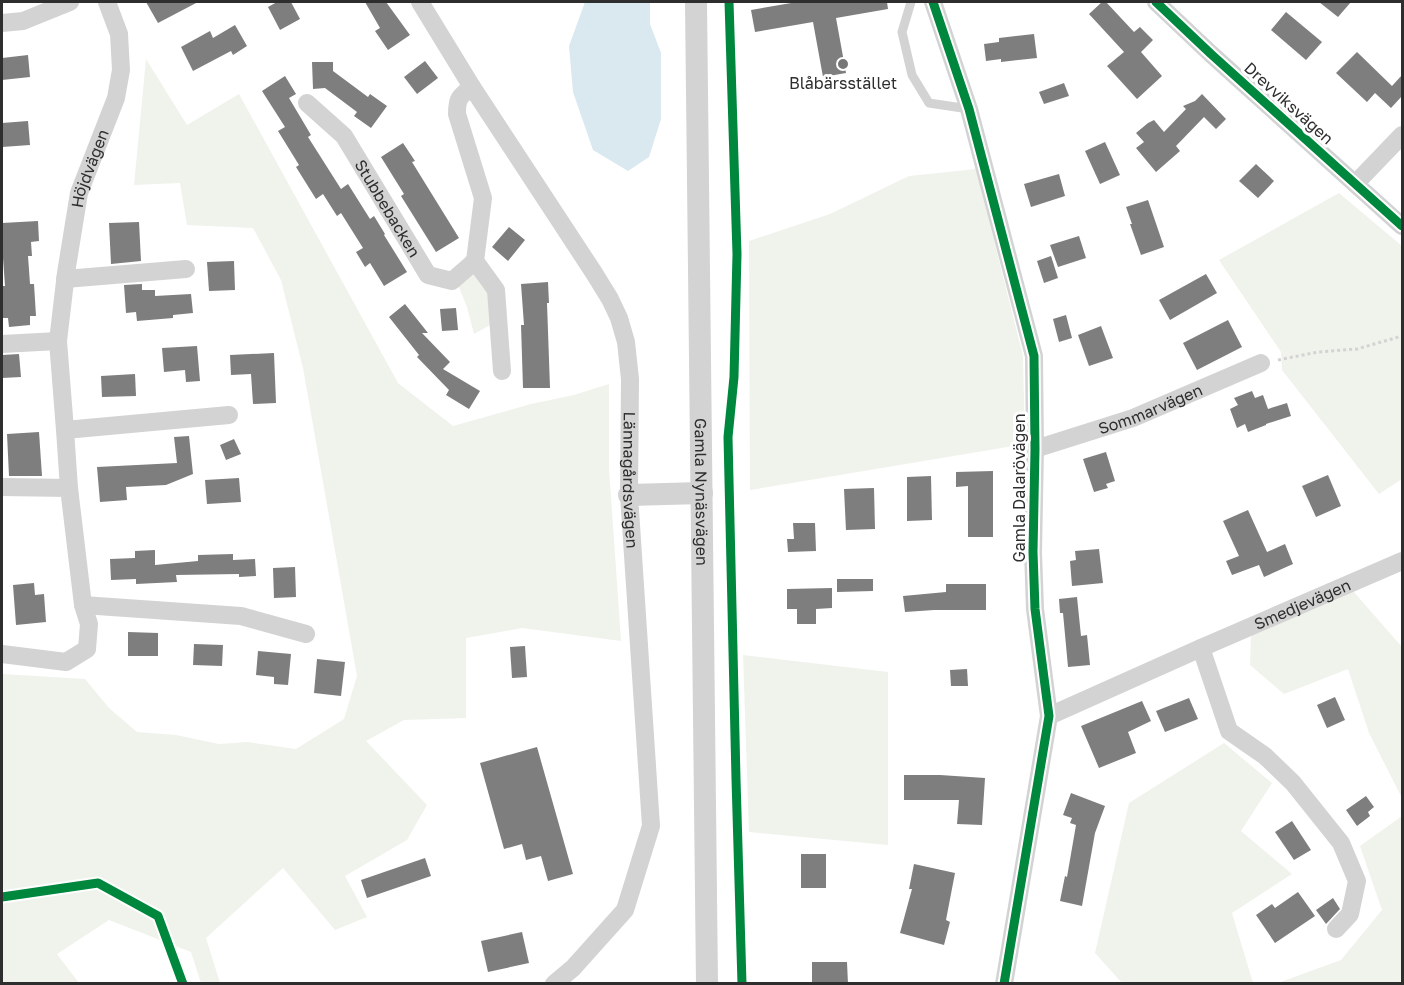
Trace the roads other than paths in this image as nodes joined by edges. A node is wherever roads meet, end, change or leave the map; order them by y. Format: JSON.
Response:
{"nodes":[{"id":1,"x":70,"y":2,"type":"edge"},
{"id":2,"x":107,"y":2,"type":"edge"},
{"id":3,"x":420,"y":2,"type":"edge"},
{"id":4,"x":696,"y":2,"type":"edge"},
{"id":5,"x":911,"y":2,"type":"edge"},
{"id":6,"x":933,"y":2,"type":"edge"},
{"id":7,"x":1157,"y":2,"type":"edge"},
{"id":8,"x":2,"y":23,"type":"edge"},
{"id":9,"x":472,"y":87,"type":"junction"},
{"id":10,"x":306,"y":103,"type":"dead end"},
{"id":11,"x":969,"y":109,"type":"junction"},
{"id":12,"x":1402,"y":135,"type":"edge"},
{"id":13,"x":1356,"y":183,"type":"junction"},
{"id":14,"x":1402,"y":226,"type":"edge"},
{"id":15,"x":476,"y":261,"type":"junction"},
{"id":16,"x":186,"y":269,"type":"dead end"},
{"id":17,"x":65,"y":279,"type":"junction"},
{"id":18,"x":58,"y":341,"type":"junction"},
{"id":19,"x":2,"y":344,"type":"edge"},
{"id":20,"x":1262,"y":363,"type":"road end"},
{"id":21,"x":502,"y":371,"type":"dead end"},
{"id":22,"x":229,"y":415,"type":"dead end"},
{"id":23,"x":65,"y":430,"type":"junction"},
{"id":24,"x":1035,"y":449,"type":"junction"},
{"id":25,"x":2,"y":486,"type":"edge"},
{"id":26,"x":69,"y":488,"type":"junction"},
{"id":27,"x":702,"y":492,"type":"junction"},
{"id":28,"x":628,"y":495,"type":"junction"},
{"id":29,"x":1402,"y":561,"type":"edge"},
{"id":30,"x":83,"y":605,"type":"junction"},
{"id":31,"x":306,"y":634,"type":"dead end"},
{"id":32,"x":1202,"y":648,"type":"junction"},
{"id":33,"x":2,"y":654,"type":"edge"},
{"id":34,"x":1049,"y":716,"type":"junction"},
{"id":35,"x":1336,"y":929,"type":"dead end"},
{"id":36,"x":554,"y":984,"type":"edge"},
{"id":37,"x":707,"y":984,"type":"edge"},
{"id":38,"x":1004,"y":984,"type":"edge"}],
"edges":[{"from":1,"to":8,"type":"street"},
{"from":2,"to":17,"type":"street","name":"Höjdvägen"},
{"from":3,"to":9,"type":"street","name":"Lännagårdsvägen"},
{"from":4,"to":27,"type":"street","name":"Gamla Nynäsvägen"},
{"from":5,"to":11,"type":"lane"},
{"from":6,"to":11,"type":"street","name":"Gamla Dalarövägen"},
{"from":7,"to":13,"type":"street","name":"Drevviksvägen"},
{"from":9,"to":15,"type":"street"},
{"from":9,"to":28,"type":"street","name":"Lännagårdsvägen"},
{"from":10,"to":15,"type":"street","name":"Stubbebacken"},
{"from":11,"to":24,"type":"street","name":"Gamla Dalarövägen"},
{"from":12,"to":13,"type":"street"},
{"from":13,"to":14,"type":"street","name":"Drevviksvägen"},
{"from":15,"to":21,"type":"street"},
{"from":16,"to":17,"type":"street"},
{"from":17,"to":18,"type":"street","name":"Höjdvägen"},
{"from":18,"to":19,"type":"street"},
{"from":18,"to":23,"type":"street","name":"Höjdvägen"},
{"from":20,"to":24,"type":"street","name":"Sommarvägen"},
{"from":22,"to":23,"type":"street"},
{"from":23,"to":26,"type":"street","name":"Höjdvägen"},
{"from":24,"to":34,"type":"street","name":"Gamla Dalarövägen"},
{"from":25,"to":26,"type":"street"},
{"from":26,"to":30,"type":"street","name":"Höjdvägen"},
{"from":27,"to":28,"type":"street"},
{"from":27,"to":37,"type":"street","name":"Gamla Nynäsvägen"},
{"from":28,"to":36,"type":"street","name":"Lännagårdsvägen"},
{"from":29,"to":32,"type":"street","name":"Smedjevägen"},
{"from":30,"to":31,"type":"street"},
{"from":30,"to":33,"type":"street","name":"Höjdvägen"},
{"from":32,"to":34,"type":"street","name":"Smedjevägen"},
{"from":32,"to":35,"type":"street"},
{"from":34,"to":38,"type":"street","name":"Gamla Dalarövägen"}]}
